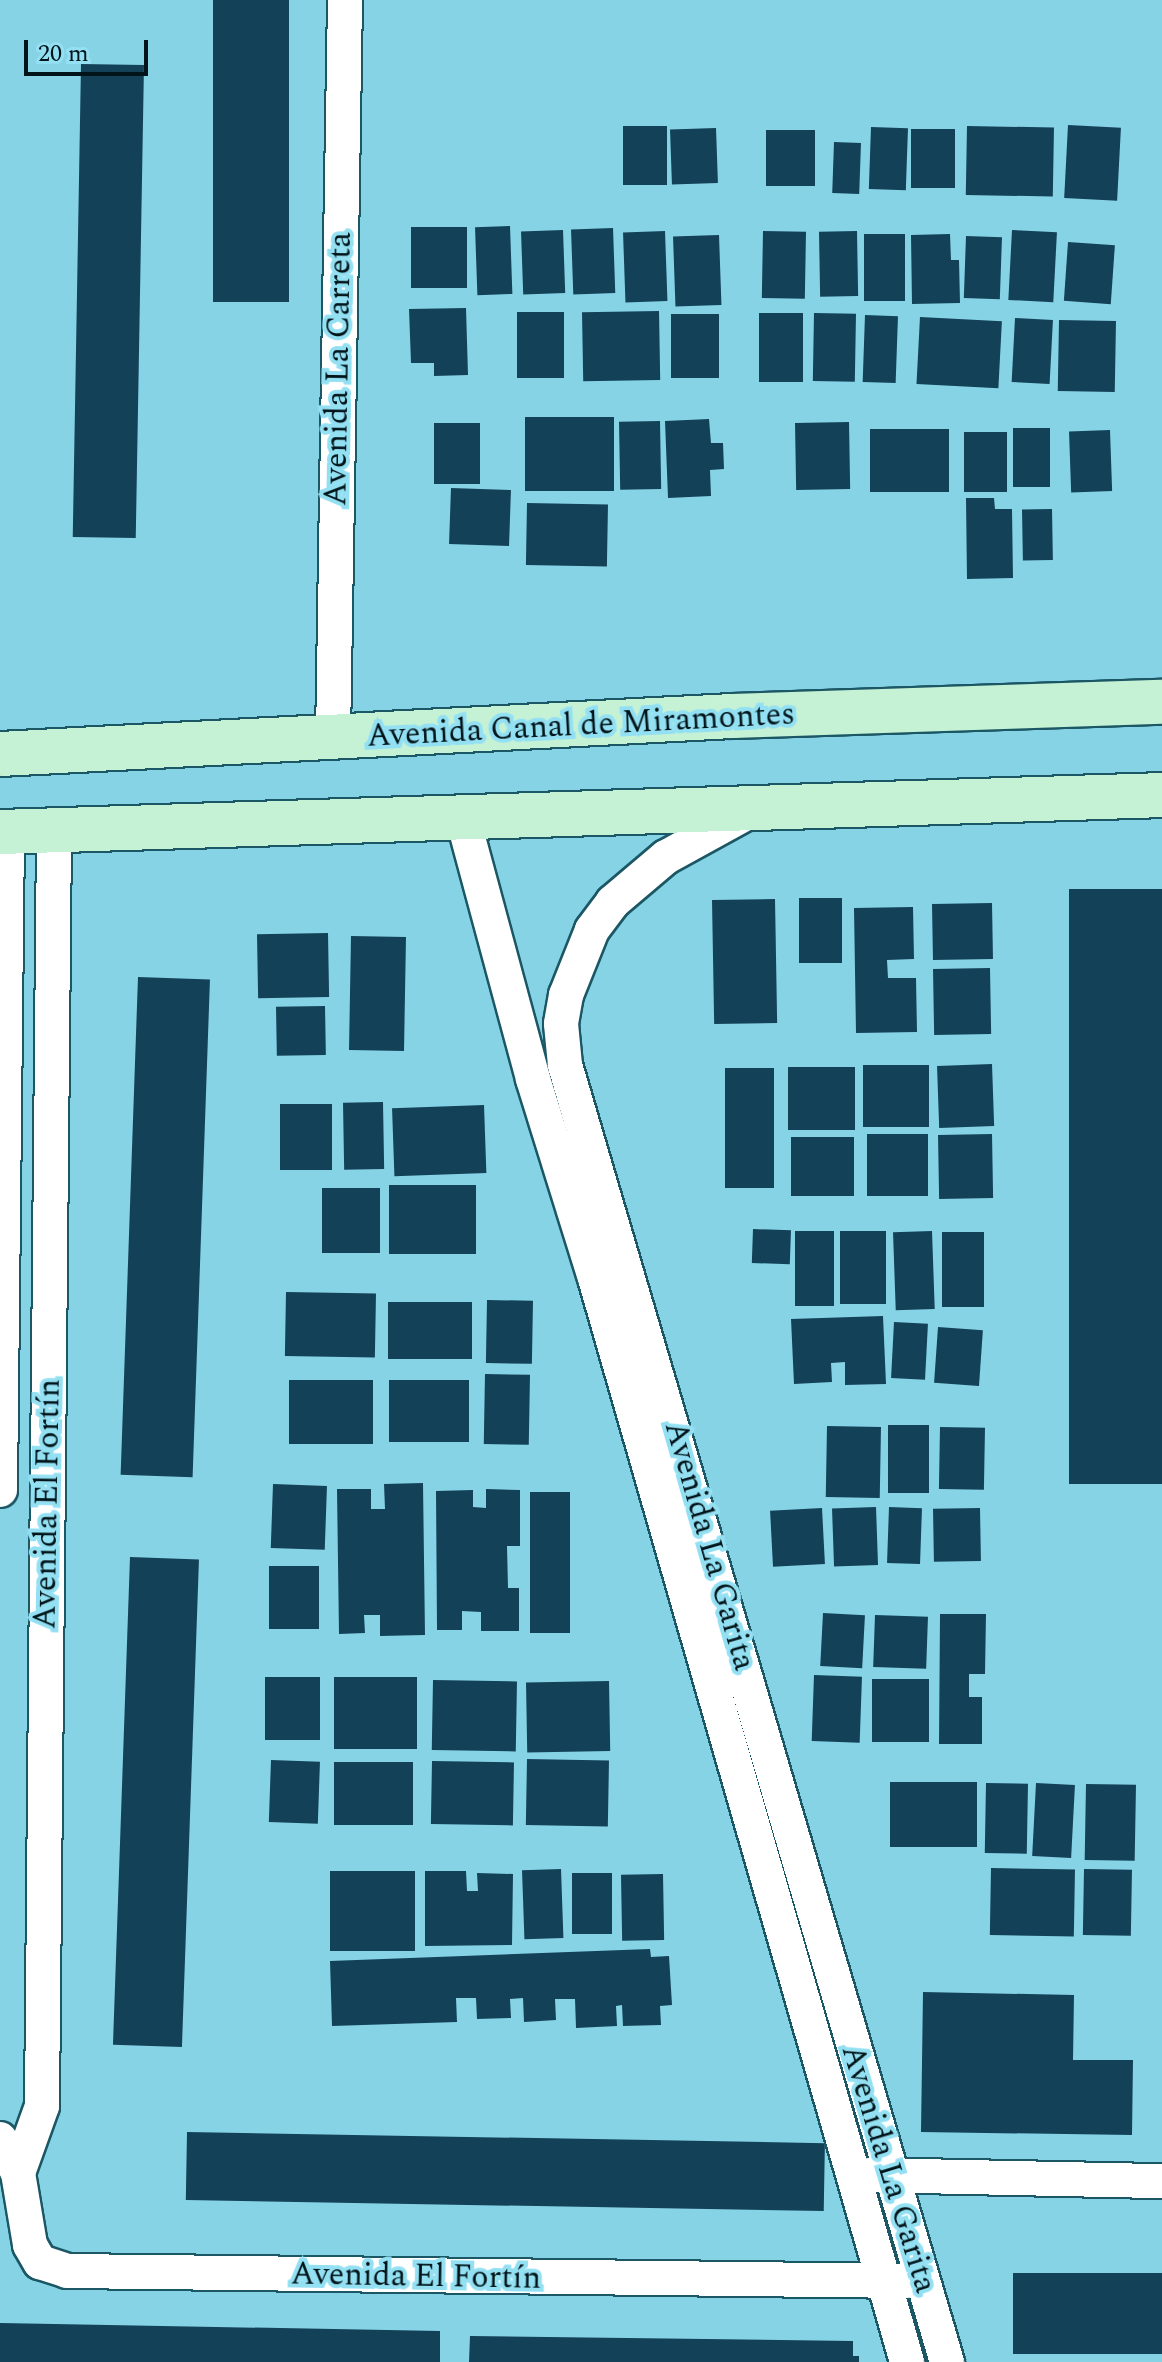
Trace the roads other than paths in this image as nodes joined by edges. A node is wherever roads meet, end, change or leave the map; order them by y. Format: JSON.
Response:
{"nodes":[{"id":1,"x":345,"y":0,"type":"edge"},
{"id":2,"x":1162,"y":702,"type":"edge"},
{"id":3,"x":333,"y":739,"type":"junction"},
{"id":4,"x":0,"y":754,"type":"edge"},
{"id":5,"x":1162,"y":795,"type":"edge"},
{"id":6,"x":755,"y":809,"type":"junction"},
{"id":7,"x":463,"y":819,"type":"junction"},
{"id":8,"x":54,"y":830,"type":"junction"},
{"id":9,"x":4,"y":832,"type":"edge"},
{"id":10,"x":0,"y":1490,"type":"edge"},
{"id":11,"x":0,"y":2139,"type":"edge"},
{"id":12,"x":18,"y":2173,"type":"junction"},
{"id":13,"x":852,"y":2174,"type":"junction"},
{"id":14,"x":890,"y":2176,"type":"junction"},
{"id":15,"x":1162,"y":2181,"type":"edge"},
{"id":16,"x":920,"y":2280,"type":"junction"},
{"id":17,"x":885,"y":2282,"type":"junction"},
{"id":18,"x":907,"y":2362,"type":"edge"},
{"id":19,"x":947,"y":2362,"type":"edge"}],
"edges":[{"from":1,"to":3,"type":"street","name":"Avenida La Carreta"},
{"from":2,"to":3,"type":"main road","name":"Avenida Canal de Miramontes"},
{"from":3,"to":4,"type":"main road","name":"Avenida Canal de Miramontes"},
{"from":5,"to":6,"type":"main road"},
{"from":6,"to":7,"type":"main road"},
{"from":6,"to":14,"type":"street","name":"Avenida La Garita"},
{"from":7,"to":8,"type":"main road"},
{"from":7,"to":13,"type":"street","name":"Avenida La Garita"},
{"from":8,"to":9,"type":"main road"},
{"from":8,"to":12,"type":"street","name":"Avenida El Fortín"},
{"from":9,"to":10,"type":"street","name":"Avenida El Fortín"},
{"from":11,"to":12,"type":"street","name":"Avenida El Fortín"},
{"from":12,"to":17,"type":"street","name":"Avenida El Fortín"},
{"from":13,"to":14,"type":"street"},
{"from":13,"to":17,"type":"street","name":"Avenida La Garita"},
{"from":14,"to":15,"type":"street"},
{"from":14,"to":16,"type":"street","name":"Avenida La Garita"},
{"from":16,"to":17,"type":"street","name":"Avenida El Fortín"},
{"from":16,"to":19,"type":"street","name":"Avenida La Garita"},
{"from":17,"to":18,"type":"street","name":"Avenida La Garita"}]}
